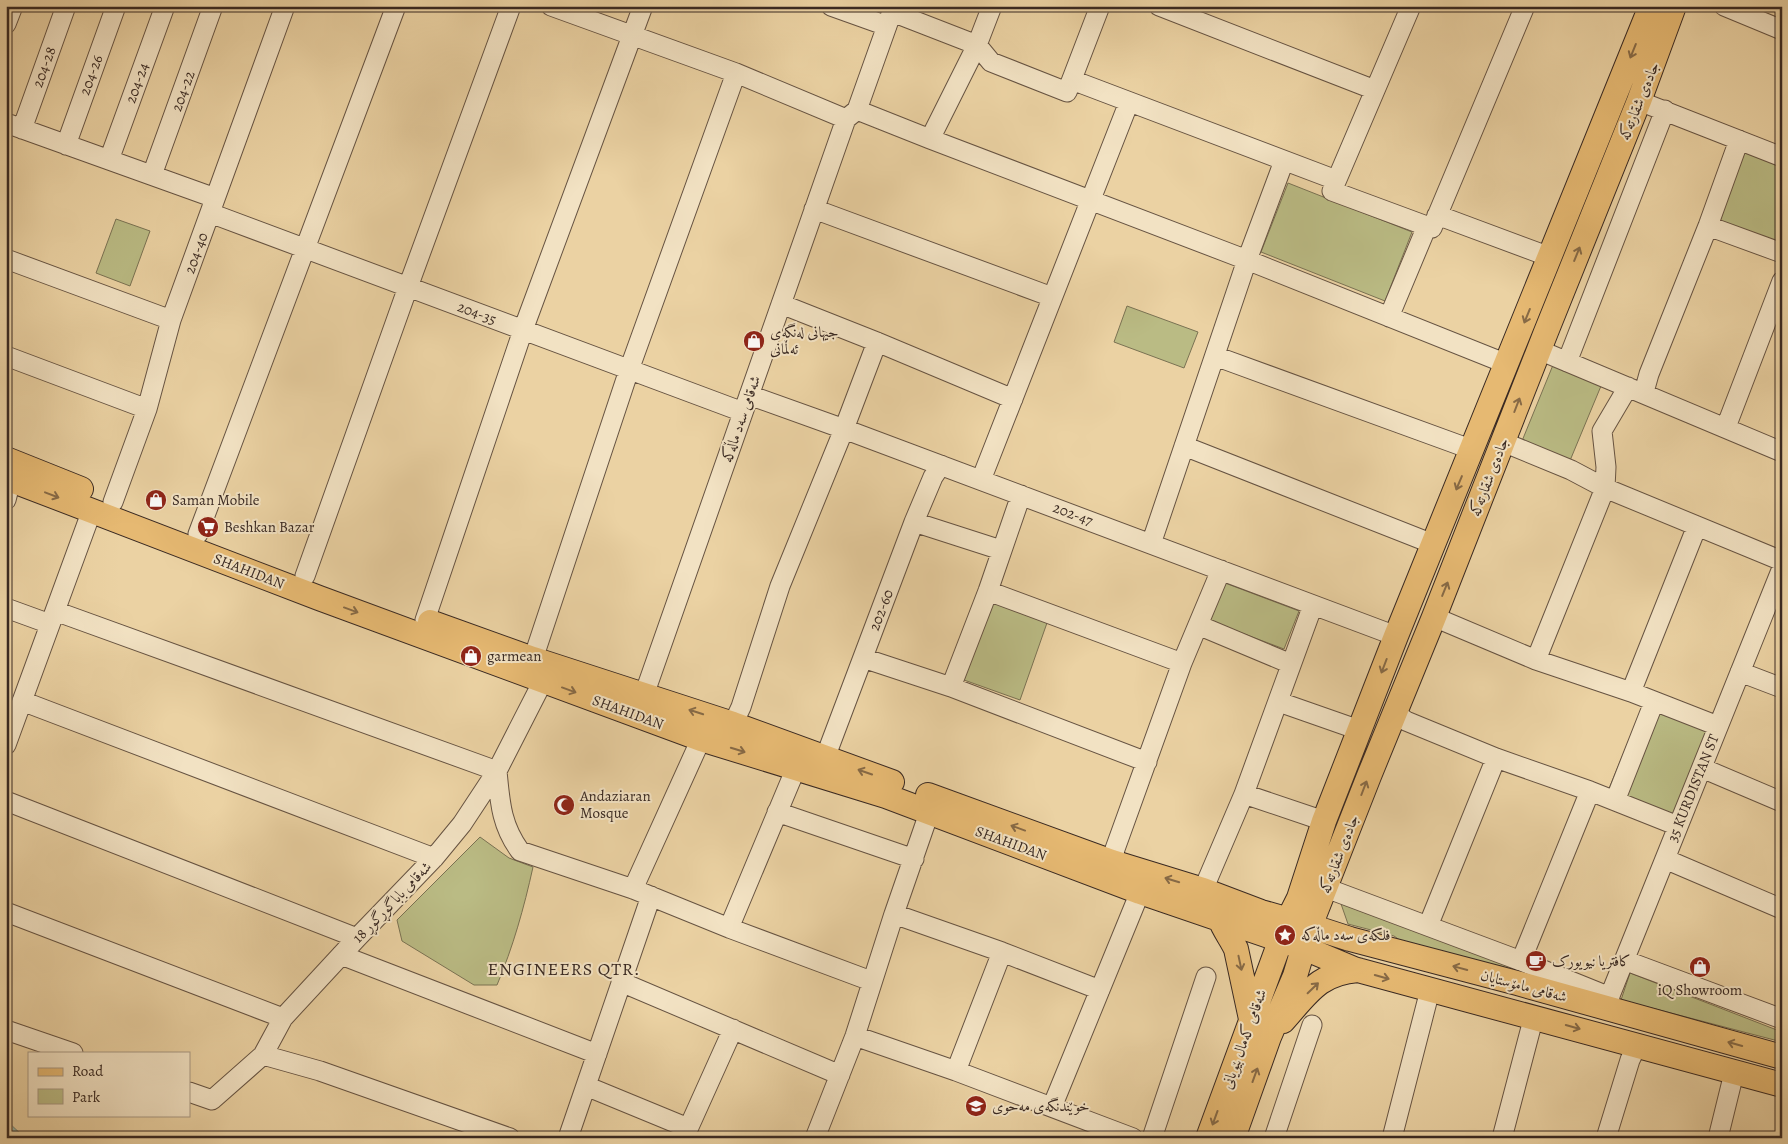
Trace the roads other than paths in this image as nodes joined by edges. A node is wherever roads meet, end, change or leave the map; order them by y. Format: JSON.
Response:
{"nodes":[{"id":1,"x":12,"y":6,"type":"edge"},
{"id":2,"x":66,"y":6,"type":"edge"},
{"id":3,"x":116,"y":6,"type":"edge"},
{"id":4,"x":165,"y":6,"type":"edge"},
{"id":5,"x":213,"y":6,"type":"edge"},
{"id":6,"x":285,"y":6,"type":"edge"},
{"id":7,"x":396,"y":6,"type":"edge"},
{"id":8,"x":511,"y":6,"type":"edge"},
{"id":9,"x":550,"y":6,"type":"edge"},
{"id":10,"x":643,"y":6,"type":"edge"},
{"id":11,"x":832,"y":6,"type":"edge"},
{"id":12,"x":992,"y":6,"type":"edge"},
{"id":13,"x":1100,"y":6,"type":"edge"},
{"id":14,"x":1159,"y":6,"type":"edge"},
{"id":15,"x":1412,"y":6,"type":"edge"},
{"id":16,"x":1525,"y":6,"type":"edge"},
{"id":17,"x":1651,"y":6,"type":"edge"},
{"id":18,"x":1674,"y":6,"type":"edge"},
{"id":19,"x":1724,"y":6,"type":"edge"},
{"id":20,"x":891,"y":15,"type":"edge"},
{"id":21,"x":6,"y":24,"type":"edge"},
{"id":22,"x":1782,"y":30,"type":"edge"},
{"id":23,"x":633,"y":36,"type":"junction"},
{"id":24,"x":977,"y":45,"type":"junction"},
{"id":25,"x":736,"y":74,"type":"junction"},
{"id":26,"x":1072,"y":80,"type":"junction"},
{"id":27,"x":1375,"y":90,"type":"junction"},
{"id":28,"x":1639,"y":101,"type":"junction"},
{"id":29,"x":1129,"y":102,"type":"junction"},
{"id":30,"x":1665,"y":110,"type":"junction"},
{"id":31,"x":852,"y":114,"type":"junction"},
{"id":32,"x":14,"y":126,"type":"edge"},
{"id":33,"x":930,"y":139,"type":"junction"},
{"id":34,"x":1739,"y":140,"type":"junction"},
{"id":35,"x":66,"y":144,"type":"junction"},
{"id":36,"x":1782,"y":157,"type":"edge"},
{"id":37,"x":109,"y":160,"type":"junction"},
{"id":38,"x":1284,"y":160,"type":"junction"},
{"id":39,"x":152,"y":176,"type":"junction"},
{"id":40,"x":1336,"y":180,"type":"junction"},
{"id":41,"x":1090,"y":200,"type":"junction"},
{"id":42,"x":213,"y":206,"type":"junction"},
{"id":43,"x":814,"y":210,"type":"junction"},
{"id":44,"x":1432,"y":221,"type":"junction"},
{"id":45,"x":1708,"y":226,"type":"junction"},
{"id":46,"x":304,"y":248,"type":"junction"},
{"id":47,"x":1782,"y":253,"type":"edge"},
{"id":48,"x":1550,"y":258,"type":"junction"},
{"id":49,"x":6,"y":259,"type":"edge"},
{"id":50,"x":1247,"y":260,"type":"junction"},
{"id":51,"x":1782,"y":281,"type":"edge"},
{"id":52,"x":1539,"y":286,"type":"junction"},
{"id":53,"x":408,"y":287,"type":"junction"},
{"id":54,"x":1562,"y":292,"type":"junction"},
{"id":55,"x":1052,"y":297,"type":"junction"},
{"id":56,"x":781,"y":304,"type":"junction"},
{"id":57,"x":1389,"y":316,"type":"junction"},
{"id":58,"x":171,"y":320,"type":"junction"},
{"id":59,"x":523,"y":330,"type":"junction"},
{"id":60,"x":877,"y":342,"type":"junction"},
{"id":61,"x":1539,"y":350,"type":"junction"},
{"id":62,"x":6,"y":356,"type":"edge"},
{"id":63,"x":1215,"y":356,"type":"junction"},
{"id":64,"x":1567,"y":362,"type":"junction"},
{"id":65,"x":1508,"y":364,"type":"junction"},
{"id":66,"x":629,"y":370,"type":"junction"},
{"id":67,"x":1636,"y":390,"type":"junction"},
{"id":68,"x":1013,"y":399,"type":"junction"},
{"id":69,"x":746,"y":404,"type":"junction"},
{"id":70,"x":147,"y":409,"type":"junction"},
{"id":71,"x":1726,"y":427,"type":"junction"},
{"id":72,"x":844,"y":429,"type":"junction"},
{"id":73,"x":1503,"y":442,"type":"junction"},
{"id":74,"x":1184,"y":446,"type":"junction"},
{"id":75,"x":1472,"y":450,"type":"junction"},
{"id":76,"x":1782,"y":452,"type":"edge"},
{"id":77,"x":941,"y":464,"type":"junction"},
{"id":78,"x":7,"y":479,"type":"edge"},
{"id":79,"x":981,"y":480,"type":"junction"},
{"id":80,"x":1605,"y":488,"type":"junction"},
{"id":81,"x":1021,"y":495,"type":"junction"},
{"id":82,"x":103,"y":506,"type":"junction"},
{"id":83,"x":914,"y":522,"type":"junction"},
{"id":84,"x":1697,"y":526,"type":"junction"},
{"id":85,"x":198,"y":534,"type":"junction"},
{"id":86,"x":1151,"y":544,"type":"junction"},
{"id":87,"x":1433,"y":544,"type":"junction"},
{"id":88,"x":1001,"y":550,"type":"junction"},
{"id":89,"x":1782,"y":561,"type":"edge"},
{"id":90,"x":1782,"y":568,"type":"edge"},
{"id":91,"x":1221,"y":570,"type":"junction"},
{"id":92,"x":305,"y":576,"type":"junction"},
{"id":93,"x":988,"y":591,"type":"junction"},
{"id":94,"x":1313,"y":605,"type":"junction"},
{"id":95,"x":6,"y":608,"type":"edge"},
{"id":96,"x":1434,"y":617,"type":"junction"},
{"id":97,"x":52,"y":618,"type":"junction"},
{"id":98,"x":425,"y":620,"type":"junction"},
{"id":99,"x":1198,"y":625,"type":"junction"},
{"id":100,"x":1396,"y":636,"type":"junction"},
{"id":101,"x":862,"y":658,"type":"junction"},
{"id":102,"x":533,"y":659,"type":"junction"},
{"id":103,"x":1536,"y":660,"type":"junction"},
{"id":104,"x":1182,"y":663,"type":"junction"},
{"id":105,"x":1291,"y":664,"type":"junction"},
{"id":106,"x":1740,"y":672,"type":"junction"},
{"id":107,"x":543,"y":681,"type":"junction"},
{"id":108,"x":951,"y":687,"type":"junction"},
{"id":109,"x":1782,"y":688,"type":"edge"},
{"id":110,"x":1631,"y":692,"type":"junction"},
{"id":111,"x":644,"y":695,"type":"junction"},
{"id":112,"x":22,"y":701,"type":"junction"},
{"id":113,"x":1279,"y":702,"type":"junction"},
{"id":114,"x":1654,"y":702,"type":"junction"},
{"id":115,"x":1395,"y":713,"type":"junction"},
{"id":116,"x":733,"y":724,"type":"junction"},
{"id":117,"x":1718,"y":726,"type":"junction"},
{"id":118,"x":1359,"y":730,"type":"junction"},
{"id":119,"x":701,"y":739,"type":"junction"},
{"id":120,"x":6,"y":745,"type":"edge"},
{"id":121,"x":825,"y":758,"type":"junction"},
{"id":122,"x":1496,"y":758,"type":"junction"},
{"id":123,"x":1147,"y":762,"type":"junction"},
{"id":124,"x":796,"y":768,"type":"junction"},
{"id":125,"x":1702,"y":768,"type":"junction"},
{"id":126,"x":497,"y":771,"type":"junction"},
{"id":127,"x":888,"y":789,"type":"junction"},
{"id":128,"x":1590,"y":792,"type":"junction"},
{"id":129,"x":1244,"y":794,"type":"junction"},
{"id":130,"x":6,"y":801,"type":"edge"},
{"id":131,"x":1615,"y":801,"type":"junction"},
{"id":132,"x":1782,"y":802,"type":"edge"},
{"id":133,"x":777,"y":812,"type":"junction"},
{"id":134,"x":929,"y":813,"type":"junction"},
{"id":135,"x":1324,"y":821,"type":"junction"},
{"id":136,"x":1678,"y":826,"type":"junction"},
{"id":137,"x":434,"y":858,"type":"junction"},
{"id":138,"x":914,"y":859,"type":"junction"},
{"id":139,"x":1665,"y":859,"type":"junction"},
{"id":140,"x":1112,"y":862,"type":"junction"},
{"id":141,"x":1326,"y":888,"type":"junction"},
{"id":142,"x":633,"y":889,"type":"junction"},
{"id":143,"x":1203,"y":890,"type":"junction"},
{"id":144,"x":1140,"y":892,"type":"junction"},
{"id":145,"x":651,"y":896,"type":"junction"},
{"id":146,"x":1782,"y":909,"type":"edge"},
{"id":147,"x":6,"y":912,"type":"edge"},
{"id":148,"x":894,"y":914,"type":"junction"},
{"id":149,"x":1220,"y":920,"type":"junction"},
{"id":150,"x":1280,"y":926,"type":"junction"},
{"id":151,"x":1428,"y":926,"type":"junction"},
{"id":152,"x":729,"y":928,"type":"junction"},
{"id":153,"x":357,"y":938,"type":"junction"},
{"id":154,"x":1304,"y":948,"type":"junction"},
{"id":155,"x":1002,"y":952,"type":"junction"},
{"id":156,"x":341,"y":955,"type":"junction"},
{"id":157,"x":1624,"y":960,"type":"junction"},
{"id":158,"x":1521,"y":961,"type":"junction"},
{"id":159,"x":1358,"y":970,"type":"junction"},
{"id":160,"x":1206,"y":977,"type":"dead end"},
{"id":161,"x":871,"y":981,"type":"junction"},
{"id":162,"x":621,"y":982,"type":"junction"},
{"id":163,"x":1100,"y":990,"type":"junction"},
{"id":164,"x":1430,"y":990,"type":"junction"},
{"id":165,"x":1608,"y":1002,"type":"junction"},
{"id":166,"x":1534,"y":1016,"type":"junction"},
{"id":167,"x":283,"y":1018,"type":"junction"},
{"id":168,"x":1252,"y":1019,"type":"junction"},
{"id":169,"x":1782,"y":1019,"type":"edge"},
{"id":170,"x":1312,"y":1025,"type":"dead end"},
{"id":171,"x":733,"y":1029,"type":"junction"},
{"id":172,"x":6,"y":1030,"type":"edge"},
{"id":173,"x":855,"y":1036,"type":"junction"},
{"id":174,"x":1269,"y":1037,"type":"junction"},
{"id":175,"x":1636,"y":1045,"type":"junction"},
{"id":176,"x":70,"y":1052,"type":"edge"},
{"id":177,"x":597,"y":1054,"type":"junction"},
{"id":178,"x":263,"y":1055,"type":"junction"},
{"id":179,"x":1782,"y":1057,"type":"edge"},
{"id":180,"x":956,"y":1071,"type":"junction"},
{"id":181,"x":1734,"y":1073,"type":"junction"},
{"id":182,"x":840,"y":1074,"type":"junction"},
{"id":183,"x":1782,"y":1085,"type":"edge"},
{"id":184,"x":586,"y":1086,"type":"junction"},
{"id":185,"x":190,"y":1092,"type":"edge"},
{"id":186,"x":1052,"y":1107,"type":"junction"},
{"id":187,"x":686,"y":1133,"type":"edge"},
{"id":188,"x":510,"y":1138,"type":"edge"},
{"id":189,"x":568,"y":1138,"type":"edge"},
{"id":190,"x":815,"y":1138,"type":"edge"},
{"id":191,"x":1133,"y":1138,"type":"edge"},
{"id":192,"x":1152,"y":1138,"type":"edge"},
{"id":193,"x":1208,"y":1138,"type":"edge"},
{"id":194,"x":1233,"y":1138,"type":"edge"},
{"id":195,"x":1274,"y":1138,"type":"edge"},
{"id":196,"x":1392,"y":1138,"type":"edge"},
{"id":197,"x":1502,"y":1138,"type":"edge"},
{"id":198,"x":1606,"y":1138,"type":"edge"},
{"id":199,"x":1718,"y":1138,"type":"edge"}],
"edges":[{"from":1,"to":21,"type":"street"},
{"from":2,"to":32,"type":"street","name":"204-28"},
{"from":3,"to":35,"type":"street","name":"204-26"},
{"from":4,"to":37,"type":"street","name":"204-24"},
{"from":5,"to":39,"type":"street","name":"204-22"},
{"from":6,"to":42,"type":"street","name":"204-40"},
{"from":7,"to":46,"type":"street"},
{"from":8,"to":53,"type":"street"},
{"from":9,"to":23,"type":"street"},
{"from":10,"to":23,"type":"street"},
{"from":11,"to":20,"type":"street"},
{"from":12,"to":24,"type":"street"},
{"from":13,"to":26,"type":"street"},
{"from":14,"to":27,"type":"street"},
{"from":15,"to":27,"type":"street"},
{"from":16,"to":44,"type":"street"},
{"from":17,"to":48,"type":"main road","name":"جادەی شقارتەکە","one_way":true},
{"from":18,"to":28,"type":"main road","name":"جادەی شقارتەکە"},
{"from":19,"to":22,"type":"street"},
{"from":20,"to":24,"type":"street"},
{"from":20,"to":31,"type":"street","name":"شەقامی سەد ماڵەکە"},
{"from":23,"to":25,"type":"street"},
{"from":23,"to":59,"type":"street"},
{"from":24,"to":26,"type":"street"},
{"from":24,"to":33,"type":"street"},
{"from":25,"to":31,"type":"street"},
{"from":25,"to":66,"type":"street"},
{"from":26,"to":29,"type":"street"},
{"from":27,"to":40,"type":"street"},
{"from":28,"to":30,"type":"street"},
{"from":54,"to":28,"type":"main road","name":"جادەی شقارتەکە","one_way":true},
{"from":29,"to":38,"type":"street"},
{"from":29,"to":41,"type":"street"},
{"from":30,"to":34,"type":"street"},
{"from":30,"to":64,"type":"street"},
{"from":31,"to":33,"type":"street"},
{"from":31,"to":43,"type":"street","name":"شەقامی سەد ماڵەکە"},
{"from":32,"to":35,"type":"street","name":"204-35"},
{"from":33,"to":41,"type":"street"},
{"from":34,"to":36,"type":"street"},
{"from":34,"to":45,"type":"street"},
{"from":35,"to":37,"type":"street","name":"204-35"},
{"from":37,"to":39,"type":"street","name":"204-35"},
{"from":38,"to":40,"type":"street"},
{"from":38,"to":50,"type":"street"},
{"from":39,"to":42,"type":"street","name":"204-35"},
{"from":40,"to":44,"type":"street"},
{"from":41,"to":50,"type":"street"},
{"from":41,"to":55,"type":"street"},
{"from":42,"to":46,"type":"street","name":"204-35"},
{"from":42,"to":58,"type":"street","name":"204-40"},
{"from":43,"to":55,"type":"street"},
{"from":43,"to":56,"type":"street","name":"شەقامی سەد ماڵەکە"},
{"from":44,"to":48,"type":"street"},
{"from":44,"to":57,"type":"street"},
{"from":45,"to":47,"type":"street"},
{"from":45,"to":67,"type":"street"},
{"from":46,"to":53,"type":"street","name":"204-35"},
{"from":46,"to":85,"type":"street"},
{"from":48,"to":52,"type":"main road","name":"جادەی شقارتەکە"},
{"from":49,"to":58,"type":"street"},
{"from":50,"to":57,"type":"street"},
{"from":50,"to":63,"type":"street"},
{"from":51,"to":71,"type":"street"},
{"from":52,"to":54,"type":"main road"},
{"from":52,"to":65,"type":"main road","name":"جادەی شقارتەکە","one_way":true},
{"from":53,"to":59,"type":"street","name":"204-35"},
{"from":53,"to":92,"type":"street"},
{"from":54,"to":61,"type":"main road","name":"جادەی شقارتەکە"},
{"from":55,"to":68,"type":"street"},
{"from":56,"to":60,"type":"street"},
{"from":56,"to":69,"type":"street","name":"شەقامی سەد ماڵەکە"},
{"from":57,"to":65,"type":"street"},
{"from":58,"to":70,"type":"street","name":"204-40"},
{"from":59,"to":66,"type":"street","name":"204-35"},
{"from":59,"to":98,"type":"street"},
{"from":60,"to":68,"type":"street"},
{"from":60,"to":72,"type":"street"},
{"from":61,"to":64,"type":"street"},
{"from":73,"to":61,"type":"main road","name":"جادەی شقارتەکە","one_way":true},
{"from":62,"to":70,"type":"street"},
{"from":63,"to":74,"type":"street"},
{"from":63,"to":75,"type":"street"},
{"from":64,"to":67,"type":"street"},
{"from":65,"to":75,"type":"main road","name":"جادەی شقارتەکە"},
{"from":66,"to":69,"type":"street","name":"204-35"},
{"from":66,"to":102,"type":"street"},
{"from":67,"to":71,"type":"street"},
{"from":67,"to":80,"type":"street"},
{"from":68,"to":79,"type":"street"},
{"from":69,"to":72,"type":"street","name":"202-47"},
{"from":69,"to":111,"type":"street","name":"شەقامی سەد ماڵەکە"},
{"from":70,"to":82,"type":"street","name":"204-40"},
{"from":71,"to":76,"type":"street"},
{"from":72,"to":77,"type":"street","name":"202-47"},
{"from":72,"to":116,"type":"street"},
{"from":73,"to":80,"type":"street"},
{"from":96,"to":73,"type":"main road","name":"جادەی شقارتەکە","one_way":true},
{"from":74,"to":86,"type":"street"},
{"from":74,"to":87,"type":"street"},
{"from":75,"to":87,"type":"main road","name":"جادەی شقارتەکە","one_way":true},
{"from":77,"to":79,"type":"street","name":"202-47"},
{"from":77,"to":83,"type":"street","name":"202-60"},
{"from":78,"to":82,"type":"main road","name":"SHAHIDAN"},
{"from":79,"to":81,"type":"street","name":"202-47"},
{"from":80,"to":84,"type":"street"},
{"from":80,"to":103,"type":"street"},
{"from":81,"to":86,"type":"street","name":"202-47"},
{"from":81,"to":88,"type":"street"},
{"from":82,"to":85,"type":"main road"},
{"from":82,"to":97,"type":"street","name":"204-40"},
{"from":82,"to":107,"type":"main road","name":"SHAHIDAN","one_way":true},
{"from":83,"to":88,"type":"street"},
{"from":83,"to":101,"type":"street","name":"202-60"},
{"from":84,"to":89,"type":"street"},
{"from":84,"to":110,"type":"street"},
{"from":85,"to":92,"type":"main road"},
{"from":86,"to":91,"type":"street","name":"202-47"},
{"from":87,"to":100,"type":"main road","name":"جادەی شقارتەکە"},
{"from":88,"to":93,"type":"street"},
{"from":90,"to":106,"type":"street","name":"35 KURDISTAN ST"},
{"from":91,"to":94,"type":"street","name":"202-47"},
{"from":91,"to":99,"type":"street"},
{"from":92,"to":98,"type":"main road"},
{"from":93,"to":104,"type":"street"},
{"from":93,"to":108,"type":"street"},
{"from":94,"to":100,"type":"street","name":"202-47"},
{"from":94,"to":105,"type":"street"},
{"from":95,"to":97,"type":"street"},
{"from":96,"to":103,"type":"street"},
{"from":96,"to":115,"type":"main road","name":"جادەی شقارتەکە"},
{"from":97,"to":112,"type":"street","name":"204-40"},
{"from":97,"to":126,"type":"street"},
{"from":98,"to":102,"type":"main road"},
{"from":99,"to":104,"type":"street"},
{"from":99,"to":105,"type":"street"},
{"from":100,"to":118,"type":"main road","name":"جادەی شقارتەکە","one_way":true},
{"from":101,"to":108,"type":"street"},
{"from":101,"to":121,"type":"street","name":"202-60"},
{"from":102,"to":111,"type":"main road"},
{"from":103,"to":110,"type":"street"},
{"from":104,"to":123,"type":"street"},
{"from":105,"to":113,"type":"street"},
{"from":106,"to":109,"type":"street"},
{"from":106,"to":117,"type":"street","name":"35 KURDISTAN ST"},
{"from":107,"to":119,"type":"main road","name":"SHAHIDAN","one_way":true},
{"from":107,"to":126,"type":"street","name":"شەقامی باباگوڕگوڕ 18"},
{"from":108,"to":123,"type":"street"},
{"from":110,"to":114,"type":"street"},
{"from":116,"to":111,"type":"main road","one_way":true},
{"from":112,"to":120,"type":"street","name":"204-40"},
{"from":112,"to":137,"type":"street"},
{"from":113,"to":118,"type":"street"},
{"from":113,"to":129,"type":"street"},
{"from":114,"to":117,"type":"street"},
{"from":114,"to":131,"type":"street"},
{"from":115,"to":122,"type":"street"},
{"from":141,"to":115,"type":"main road","name":"جادەی شقارتەکە","one_way":true},
{"from":116,"to":121,"type":"main road"},
{"from":117,"to":125,"type":"street","name":"35 KURDISTAN ST"},
{"from":118,"to":135,"type":"main road","name":"جادەی شقارتەکە"},
{"from":119,"to":124,"type":"main road","name":"SHAHIDAN","one_way":true},
{"from":119,"to":142,"type":"street"},
{"from":127,"to":121,"type":"main road","one_way":true},
{"from":122,"to":128,"type":"street"},
{"from":122,"to":151,"type":"street"},
{"from":123,"to":140,"type":"street"},
{"from":124,"to":127,"type":"main road","name":"SHAHIDAN"},
{"from":124,"to":133,"type":"street"},
{"from":125,"to":132,"type":"street"},
{"from":125,"to":136,"type":"street","name":"35 KURDISTAN ST"},
{"from":126,"to":137,"type":"street","name":"شەقامی باباگوڕگوڕ 18"},
{"from":126,"to":142,"type":"street"},
{"from":127,"to":134,"type":"main road","name":"SHAHIDAN"},
{"from":140,"to":127,"type":"main road","one_way":true},
{"from":128,"to":131,"type":"street"},
{"from":128,"to":158,"type":"street"},
{"from":129,"to":135,"type":"street"},
{"from":129,"to":143,"type":"street"},
{"from":130,"to":153,"type":"street"},
{"from":131,"to":136,"type":"street"},
{"from":133,"to":138,"type":"street"},
{"from":133,"to":152,"type":"street"},
{"from":134,"to":138,"type":"street"},
{"from":134,"to":144,"type":"main road","name":"SHAHIDAN"},
{"from":135,"to":150,"type":"main road","name":"جادەی شقارتەکە"},
{"from":136,"to":139,"type":"street","name":"35 KURDISTAN ST"},
{"from":137,"to":153,"type":"street","name":"شەقامی باباگوڕگوڕ 18"},
{"from":138,"to":148,"type":"street"},
{"from":139,"to":146,"type":"street"},
{"from":139,"to":157,"type":"street","name":"35 KURDISTAN ST"},
{"from":143,"to":140,"type":"main road","one_way":true},
{"from":141,"to":150,"type":"main road","name":"جادەی شقارتەکە"},
{"from":141,"to":151,"type":"street"},
{"from":142,"to":145,"type":"street"},
{"from":143,"to":150,"type":"main road"},
{"from":144,"to":149,"type":"main road","name":"SHAHIDAN"},
{"from":144,"to":163,"type":"street"},
{"from":145,"to":152,"type":"street"},
{"from":145,"to":162,"type":"street"},
{"from":147,"to":167,"type":"street"},
{"from":148,"to":155,"type":"street"},
{"from":148,"to":161,"type":"street"},
{"from":149,"to":150,"type":"main road","name":"SHAHIDAN"},
{"from":149,"to":168,"type":"main road","one_way":true},
{"from":150,"to":154,"type":"main road","name":"شەقامی مامۆستایان"},
{"from":165,"to":150,"type":"main road","name":"شەقامی مامۆستایان","one_way":true},
{"from":150,"to":168,"type":"main road","name":"شەقامی کەمال بێویانی"},
{"from":151,"to":158,"type":"street"},
{"from":152,"to":161,"type":"street"},
{"from":153,"to":156,"type":"street","name":"شەقامی باباگوڕگوڕ 18"},
{"from":154,"to":159,"type":"main road","name":"شەقامی مامۆستایان"},
{"from":154,"to":174,"type":"main road","name":"شەقامی کەمال بێویانی"},
{"from":155,"to":163,"type":"street"},
{"from":155,"to":180,"type":"street"},
{"from":156,"to":167,"type":"street","name":"شەقامی باباگوڕگوڕ 18"},
{"from":156,"to":177,"type":"street"},
{"from":157,"to":165,"type":"street","name":"35 KURDISTAN ST"},
{"from":157,"to":169,"type":"street"},
{"from":158,"to":165,"type":"street"},
{"from":159,"to":164,"type":"main road","name":"شەقامی مامۆستایان","one_way":true},
{"from":174,"to":159,"type":"main road","one_way":true},
{"from":160,"to":192,"type":"street"},
{"from":161,"to":173,"type":"street"},
{"from":162,"to":171,"type":"street"},
{"from":162,"to":177,"type":"street"},
{"from":163,"to":186,"type":"street"},
{"from":164,"to":166,"type":"main road","name":"شەقامی مامۆستایان"},
{"from":164,"to":196,"type":"street"},
{"from":179,"to":165,"type":"main road","name":"شەقامی مامۆستایان","one_way":true},
{"from":166,"to":175,"type":"main road","name":"شەقامی مامۆستایان","one_way":true},
{"from":166,"to":197,"type":"street"},
{"from":167,"to":178,"type":"street","name":"شەقامی باباگوڕگوڕ 18"},
{"from":168,"to":193,"type":"main road","name":"شەقامی کەمال بێویانی","one_way":true},
{"from":170,"to":195,"type":"street"},
{"from":171,"to":182,"type":"street"},
{"from":171,"to":187,"type":"street"},
{"from":172,"to":176,"type":"street"},
{"from":173,"to":180,"type":"street"},
{"from":173,"to":182,"type":"street"},
{"from":194,"to":174,"type":"main road","name":"شەقامی کەمال بێویانی","one_way":true},
{"from":175,"to":181,"type":"main road","name":"شەقامی مامۆستایان"},
{"from":175,"to":198,"type":"street"},
{"from":177,"to":184,"type":"street"},
{"from":178,"to":185,"type":"street","name":"شەقامی باباگوڕگوڕ 18"},
{"from":178,"to":188,"type":"street"},
{"from":180,"to":186,"type":"street"},
{"from":181,"to":183,"type":"main road","name":"شەقامی مامۆستایان"},
{"from":181,"to":199,"type":"street"},
{"from":182,"to":190,"type":"street"},
{"from":184,"to":187,"type":"street"},
{"from":184,"to":189,"type":"street"},
{"from":186,"to":191,"type":"street"}]}
